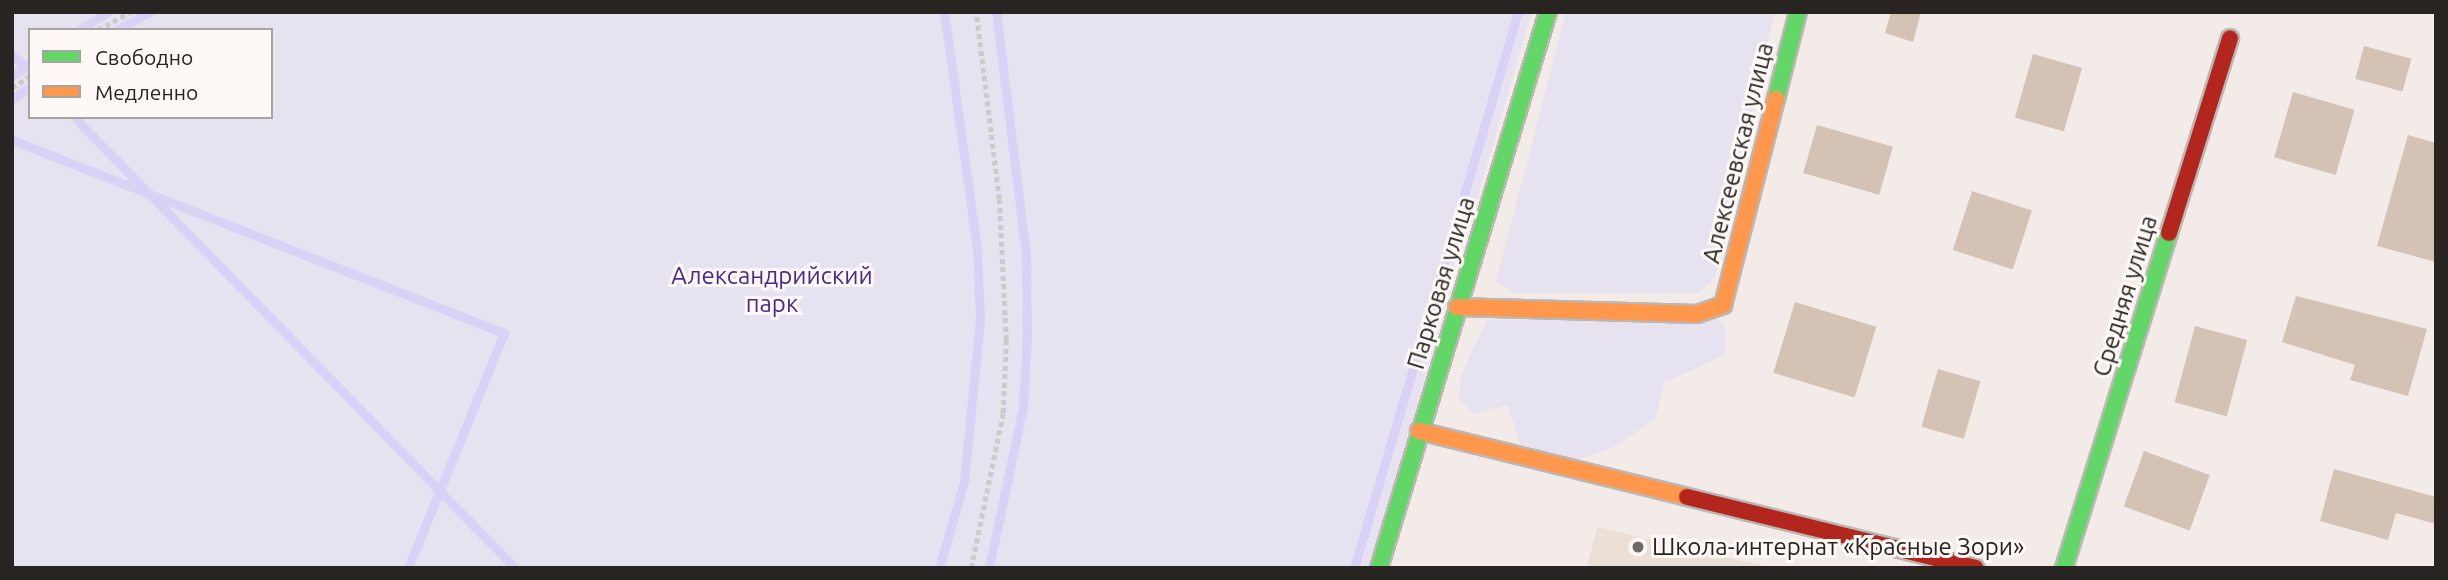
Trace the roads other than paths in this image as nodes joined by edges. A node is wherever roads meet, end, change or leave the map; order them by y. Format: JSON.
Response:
{"nodes":[{"id":1,"x":1548,"y":12,"type":"edge"},
{"id":2,"x":1798,"y":12,"type":"edge"},
{"id":3,"x":2230,"y":38,"type":"dead end"},
{"id":4,"x":1457,"y":307,"type":"junction"},
{"id":5,"x":1419,"y":430,"type":"junction"},
{"id":6,"x":1378,"y":568,"type":"edge"},
{"id":7,"x":1975,"y":568,"type":"edge"},
{"id":8,"x":2064,"y":568,"type":"edge"}],
"edges":[{"from":1,"to":4,"type":"street","name":"Парковая улица"},
{"from":2,"to":4,"type":"street","name":"Алексеевская улица"},
{"from":3,"to":8,"type":"street","name":"Средняя улица"},
{"from":4,"to":5,"type":"street","name":"Парковая улица"},
{"from":5,"to":6,"type":"street","name":"Парковая улица"},
{"from":5,"to":7,"type":"street"}]}
